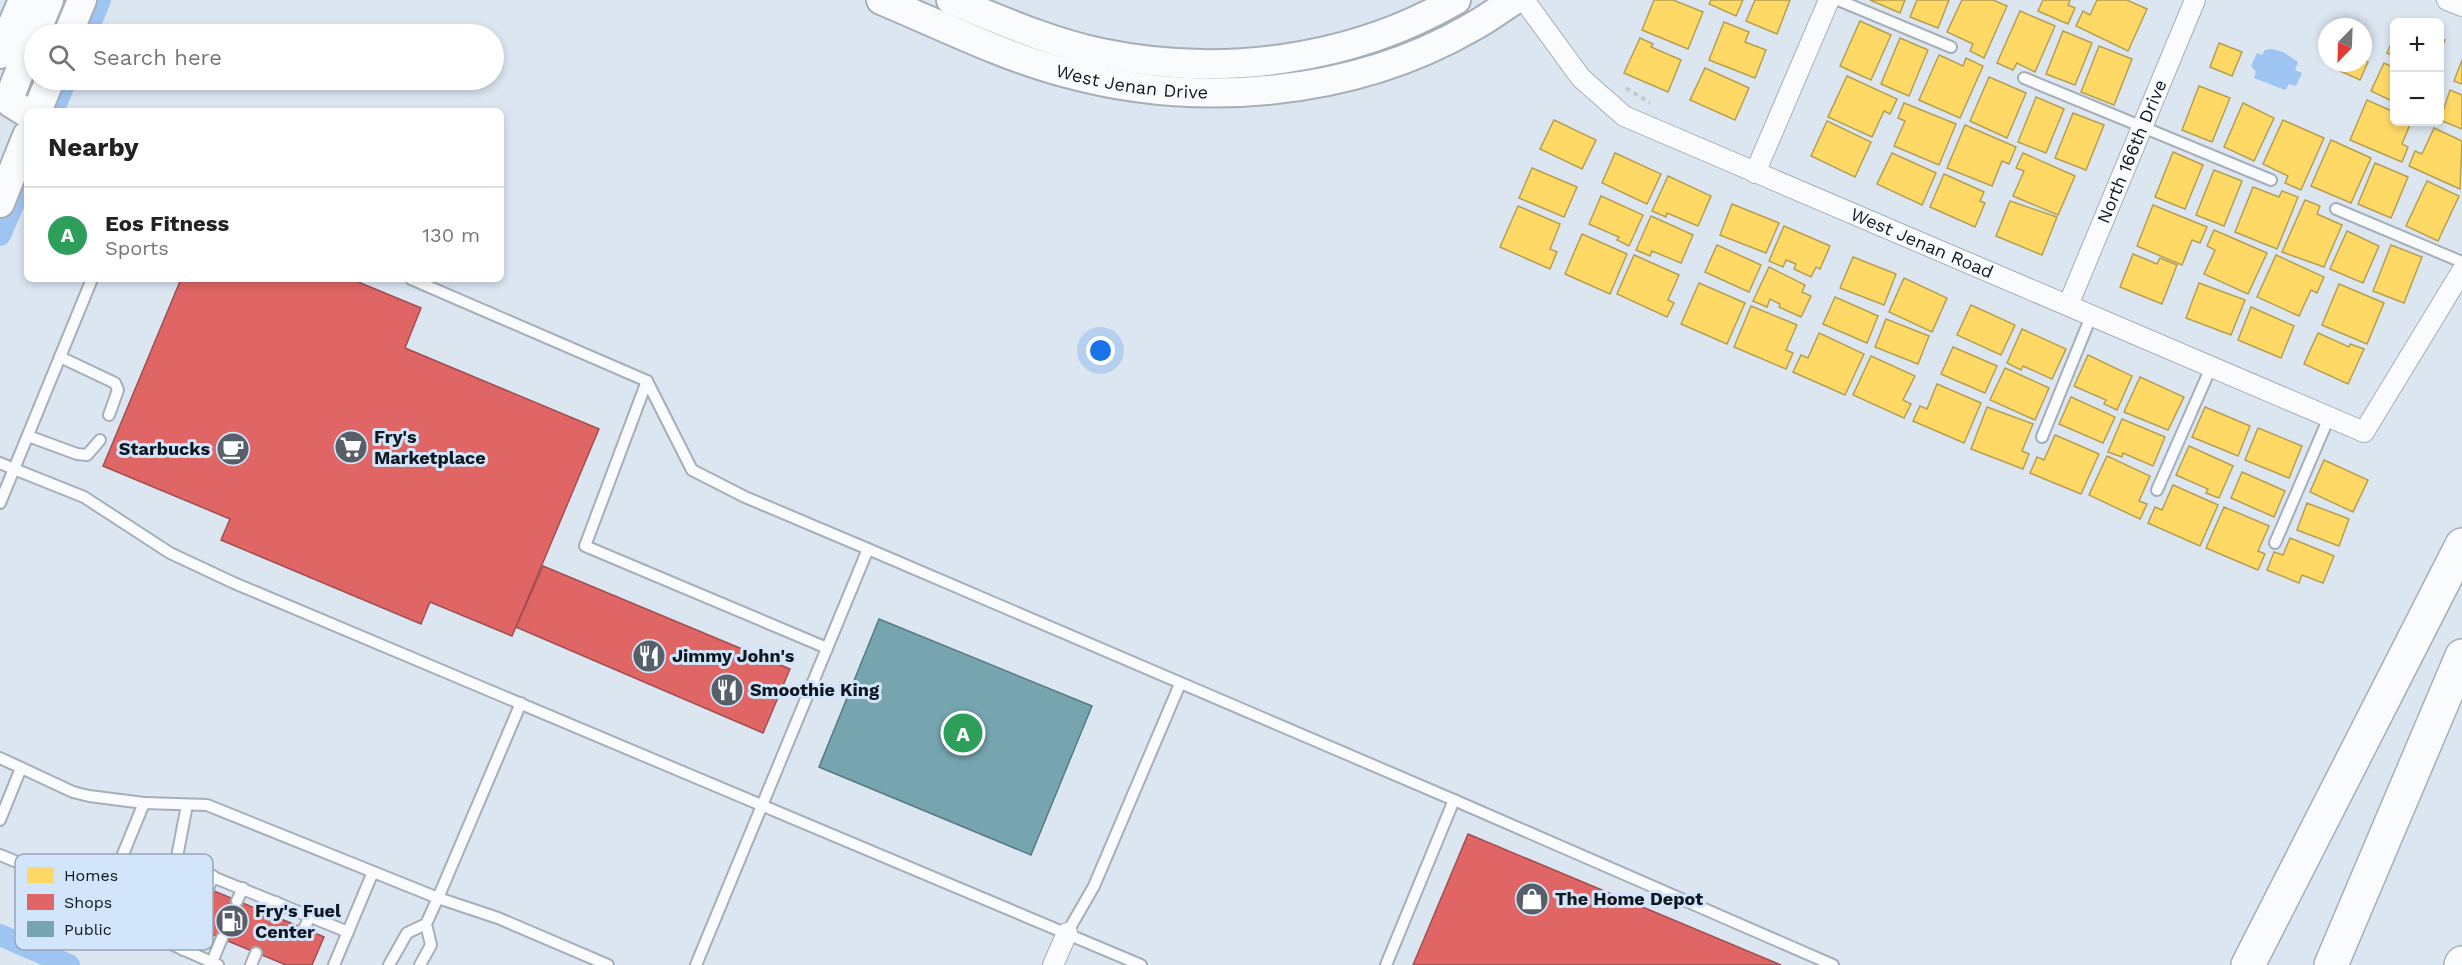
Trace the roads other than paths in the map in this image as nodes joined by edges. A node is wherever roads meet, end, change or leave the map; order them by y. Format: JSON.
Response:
{"nodes":[{"id":1,"x":23,"y":0,"type":"edge"},
{"id":2,"x":49,"y":0,"type":"edge"},
{"id":3,"x":82,"y":0,"type":"edge"},
{"id":4,"x":881,"y":0,"type":"edge"},
{"id":5,"x":951,"y":0,"type":"edge"},
{"id":6,"x":1456,"y":0,"type":"edge"},
{"id":7,"x":1514,"y":0,"type":"edge"},
{"id":8,"x":1524,"y":0,"type":"edge"},
{"id":9,"x":1829,"y":0,"type":"edge"},
{"id":10,"x":1838,"y":0,"type":"edge"},
{"id":11,"x":2195,"y":0,"type":"edge"},
{"id":12,"x":2447,"y":0,"type":"edge"},
{"id":13,"x":2462,"y":6,"type":"edge"},
{"id":14,"x":39,"y":24,"type":"edge"},
{"id":15,"x":72,"y":24,"type":"edge"},
{"id":16,"x":1951,"y":47,"type":"dead end"},
{"id":17,"x":0,"y":54,"type":"edge"},
{"id":18,"x":24,"y":62,"type":"edge"},
{"id":19,"x":2024,"y":78,"type":"dead end"},
{"id":20,"x":46,"y":90,"type":"edge"},
{"id":21,"x":38,"y":108,"type":"edge"},
{"id":22,"x":24,"y":110,"type":"edge"},
{"id":23,"x":2142,"y":128,"type":"junction"},
{"id":24,"x":24,"y":143,"type":"edge"},
{"id":25,"x":1755,"y":173,"type":"junction"},
{"id":26,"x":2271,"y":180,"type":"dead end"},
{"id":27,"x":0,"y":203,"type":"edge"},
{"id":28,"x":2336,"y":209,"type":"dead end"},
{"id":29,"x":2462,"y":262,"type":"edge"},
{"id":30,"x":2462,"y":271,"type":"edge"},
{"id":31,"x":91,"y":282,"type":"edge"},
{"id":32,"x":418,"y":282,"type":"edge"},
{"id":33,"x":2069,"y":303,"type":"junction"},
{"id":34,"x":2092,"y":314,"type":"junction"},
{"id":35,"x":60,"y":357,"type":"junction"},
{"id":36,"x":2212,"y":364,"type":"junction"},
{"id":37,"x":646,"y":381,"type":"junction"},
{"id":38,"x":109,"y":415,"type":"dead end"},
{"id":39,"x":2330,"y":415,"type":"junction"},
{"id":40,"x":28,"y":436,"type":"junction"},
{"id":41,"x":2042,"y":437,"type":"dead end"},
{"id":42,"x":100,"y":440,"type":"dead end"},
{"id":43,"x":0,"y":463,"type":"edge"},
{"id":44,"x":14,"y":469,"type":"junction"},
{"id":45,"x":2157,"y":490,"type":"dead end"},
{"id":46,"x":0,"y":503,"type":"edge"},
{"id":47,"x":2275,"y":543,"type":"dead end"},
{"id":48,"x":2462,"y":545,"type":"edge"},
{"id":49,"x":868,"y":549,"type":"junction"},
{"id":50,"x":826,"y":648,"type":"junction"},
{"id":51,"x":2462,"y":656,"type":"edge"},
{"id":52,"x":1180,"y":684,"type":"junction"},
{"id":53,"x":521,"y":703,"type":"junction"},
{"id":54,"x":1,"y":762,"type":"edge"},
{"id":55,"x":21,"y":768,"type":"junction"},
{"id":56,"x":1454,"y":800,"type":"junction"},
{"id":57,"x":144,"y":803,"type":"junction"},
{"id":58,"x":761,"y":804,"type":"junction"},
{"id":59,"x":188,"y":805,"type":"junction"},
{"id":60,"x":0,"y":820,"type":"edge"},
{"id":61,"x":123,"y":854,"type":"edge"},
{"id":62,"x":178,"y":854,"type":"edge"},
{"id":63,"x":0,"y":855,"type":"edge"},
{"id":64,"x":15,"y":861,"type":"edge"},
{"id":65,"x":373,"y":872,"type":"junction"},
{"id":66,"x":213,"y":876,"type":"edge"},
{"id":67,"x":243,"y":888,"type":"junction"},
{"id":68,"x":438,"y":898,"type":"junction"},
{"id":69,"x":237,"y":901,"type":"dead end"},
{"id":70,"x":276,"y":902,"type":"junction"},
{"id":71,"x":271,"y":915,"type":"dead end"},
{"id":72,"x":310,"y":916,"type":"junction"},
{"id":73,"x":426,"y":924,"type":"junction"},
{"id":74,"x":304,"y":929,"type":"dead end"},
{"id":75,"x":348,"y":932,"type":"junction"},
{"id":76,"x":1067,"y":933,"type":"junction"},
{"id":77,"x":222,"y":938,"type":"dead end"},
{"id":78,"x":183,"y":950,"type":"edge"},
{"id":79,"x":256,"y":953,"type":"dead end"},
{"id":80,"x":215,"y":964,"type":"edge"},
{"id":81,"x":251,"y":965,"type":"edge"},
{"id":82,"x":334,"y":965,"type":"edge"},
{"id":83,"x":389,"y":965,"type":"edge"},
{"id":84,"x":420,"y":965,"type":"edge"},
{"id":85,"x":608,"y":965,"type":"edge"},
{"id":86,"x":696,"y":965,"type":"edge"},
{"id":87,"x":1053,"y":965,"type":"edge"},
{"id":88,"x":1141,"y":965,"type":"edge"},
{"id":89,"x":1386,"y":965,"type":"edge"},
{"id":90,"x":1833,"y":965,"type":"edge"},
{"id":91,"x":2248,"y":965,"type":"edge"},
{"id":92,"x":2331,"y":965,"type":"edge"}],
"edges":[{"from":1,"to":17,"type":"street"},
{"from":2,"to":14,"type":"street"},
{"from":3,"to":15,"type":"street"},
{"from":4,"to":7,"type":"street","name":"West Jenan Drive"},
{"from":5,"to":6,"type":"street","name":"West Jenan Drive"},
{"from":8,"to":25,"type":"street","name":"West Jenan Road"},
{"from":9,"to":25,"type":"street"},
{"from":10,"to":16,"type":"lane"},
{"from":11,"to":23,"type":"street","name":"North 166th Drive"},
{"from":12,"to":13,"type":"street"},
{"from":18,"to":22,"type":"street"},
{"from":19,"to":23,"type":"lane"},
{"from":20,"to":21,"type":"street"},
{"from":23,"to":26,"type":"lane"},
{"from":23,"to":33,"type":"street","name":"North 166th Drive"},
{"from":24,"to":27,"type":"street"},
{"from":25,"to":33,"type":"street","name":"West Jenan Road"},
{"from":28,"to":29,"type":"lane"},
{"from":30,"to":39,"type":"street","name":"West Jenan Road"},
{"from":31,"to":35,"type":"lane"},
{"from":32,"to":37,"type":"lane"},
{"from":33,"to":34,"type":"street","name":"West Jenan Road"},
{"from":34,"to":36,"type":"street","name":"West Jenan Road"},
{"from":34,"to":41,"type":"lane"},
{"from":35,"to":38,"type":"lane"},
{"from":35,"to":40,"type":"lane"},
{"from":36,"to":39,"type":"street","name":"West Jenan Road"},
{"from":36,"to":45,"type":"lane"},
{"from":37,"to":49,"type":"lane"},
{"from":37,"to":50,"type":"lane"},
{"from":39,"to":47,"type":"lane"},
{"from":40,"to":42,"type":"lane"},
{"from":40,"to":44,"type":"lane"},
{"from":43,"to":44,"type":"lane"},
{"from":44,"to":46,"type":"lane"},
{"from":44,"to":53,"type":"lane"},
{"from":48,"to":91,"type":"highway"},
{"from":49,"to":50,"type":"lane"},
{"from":49,"to":52,"type":"lane"},
{"from":50,"to":58,"type":"lane"},
{"from":51,"to":92,"type":"highway"},
{"from":52,"to":56,"type":"lane"},
{"from":52,"to":76,"type":"lane"},
{"from":53,"to":58,"type":"lane"},
{"from":53,"to":68,"type":"lane"},
{"from":54,"to":55,"type":"lane"},
{"from":55,"to":57,"type":"lane"},
{"from":55,"to":60,"type":"lane"},
{"from":56,"to":89,"type":"lane"},
{"from":56,"to":90,"type":"lane"},
{"from":57,"to":59,"type":"lane"},
{"from":57,"to":61,"type":"lane"},
{"from":58,"to":76,"type":"lane"},
{"from":58,"to":86,"type":"lane"},
{"from":59,"to":62,"type":"lane"},
{"from":59,"to":65,"type":"lane"},
{"from":63,"to":64,"type":"lane"},
{"from":65,"to":68,"type":"lane"},
{"from":65,"to":75,"type":"lane"},
{"from":66,"to":67,"type":"lane"},
{"from":67,"to":69,"type":"lane"},
{"from":67,"to":70,"type":"lane"},
{"from":68,"to":73,"type":"lane"},
{"from":68,"to":85,"type":"lane"},
{"from":70,"to":71,"type":"lane"},
{"from":70,"to":72,"type":"lane"},
{"from":72,"to":74,"type":"lane"},
{"from":72,"to":75,"type":"lane"},
{"from":73,"to":83,"type":"lane"},
{"from":73,"to":84,"type":"lane"},
{"from":75,"to":82,"type":"lane"},
{"from":76,"to":87,"type":"street"},
{"from":76,"to":88,"type":"lane"},
{"from":77,"to":80,"type":"lane"},
{"from":78,"to":80,"type":"lane"},
{"from":79,"to":81,"type":"lane"}]}
